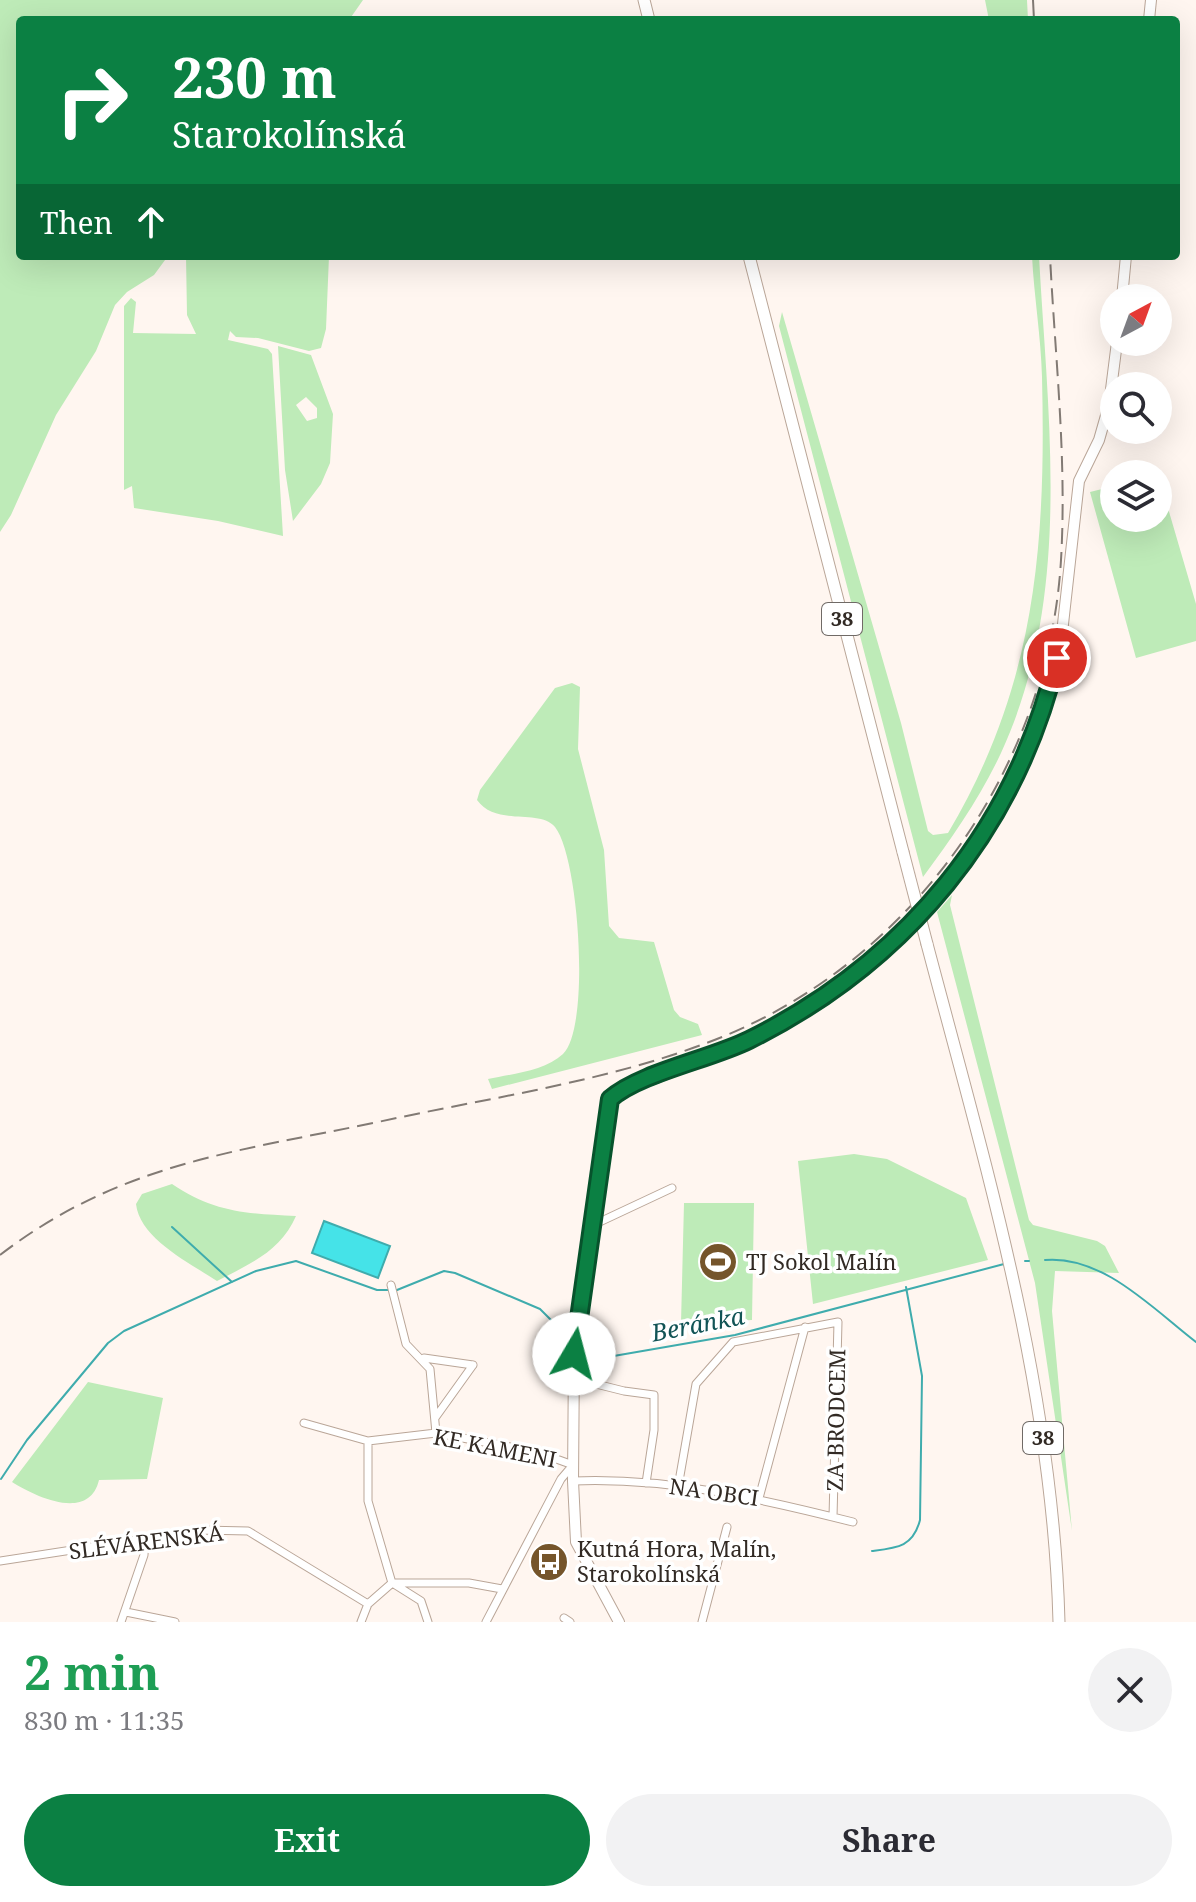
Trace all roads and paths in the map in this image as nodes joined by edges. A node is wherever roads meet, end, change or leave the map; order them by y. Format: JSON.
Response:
{"nodes":[{"id":1,"x":750,"y":260,"type":"edge"},
{"id":2,"x":1126,"y":260,"type":"edge"},
{"id":3,"x":1123,"y":284,"type":"edge"},
{"id":4,"x":1115,"y":356,"type":"edge"},
{"id":5,"x":672,"y":1188,"type":"dead end"},
{"id":6,"x":591,"y":1226,"type":"junction"},
{"id":7,"x":391,"y":1285,"type":"dead end"},
{"id":8,"x":805,"y":1327,"type":"junction"},
{"id":9,"x":423,"y":1358,"type":"junction"},
{"id":10,"x":573,"y":1368,"type":"junction"},
{"id":11,"x":433,"y":1420,"type":"junction"},
{"id":12,"x":304,"y":1423,"type":"dead end"},
{"id":13,"x":436,"y":1433,"type":"junction"},
{"id":14,"x":368,"y":1441,"type":"junction"},
{"id":15,"x":573,"y":1465,"type":"junction"},
{"id":16,"x":573,"y":1481,"type":"junction"},
{"id":17,"x":646,"y":1483,"type":"junction"},
{"id":18,"x":678,"y":1487,"type":"junction"},
{"id":19,"x":759,"y":1498,"type":"junction"},
{"id":20,"x":833,"y":1517,"type":"junction"},
{"id":21,"x":853,"y":1522,"type":"dead end"},
{"id":22,"x":727,"y":1527,"type":"dead end"},
{"id":23,"x":145,"y":1540,"type":"junction"},
{"id":24,"x":0,"y":1561,"type":"edge"},
{"id":25,"x":392,"y":1583,"type":"junction"},
{"id":26,"x":502,"y":1589,"type":"junction"},
{"id":27,"x":368,"y":1604,"type":"junction"},
{"id":28,"x":126,"y":1612,"type":"junction"},
{"id":29,"x":169,"y":1621,"type":"edge"},
{"id":30,"x":121,"y":1622,"type":"edge"},
{"id":31,"x":361,"y":1622,"type":"edge"},
{"id":32,"x":428,"y":1622,"type":"edge"},
{"id":33,"x":486,"y":1622,"type":"edge"},
{"id":34,"x":618,"y":1622,"type":"edge"},
{"id":35,"x":702,"y":1622,"type":"edge"},
{"id":36,"x":1059,"y":1622,"type":"edge"}],
"edges":[{"from":1,"to":36,"type":"main road","number":"38","bridge":true},
{"from":2,"to":3,"type":"street"},
{"from":4,"to":6,"type":"street"},
{"from":5,"to":6,"type":"street"},
{"from":6,"to":10,"type":"street"},
{"from":7,"to":9,"type":"street"},
{"from":8,"to":18,"type":"street"},
{"from":8,"to":19,"type":"street"},
{"from":8,"to":20,"type":"street","name":"ZA BRODCEM"},
{"from":9,"to":11,"type":"street"},
{"from":9,"to":11,"type":"street"},
{"from":10,"to":15,"type":"street"},
{"from":10,"to":17,"type":"street"},
{"from":11,"to":13,"type":"street"},
{"from":12,"to":14,"type":"street","name":"KE KAMENI"},
{"from":13,"to":14,"type":"street","name":"KE KAMENI"},
{"from":13,"to":15,"type":"street","name":"KE KAMENI"},
{"from":14,"to":25,"type":"street"},
{"from":15,"to":16,"type":"street"},
{"from":15,"to":26,"type":"street"},
{"from":16,"to":17,"type":"street","name":"NA OBCI"},
{"from":16,"to":34,"type":"street"},
{"from":17,"to":18,"type":"street","name":"NA OBCI"},
{"from":18,"to":19,"type":"street","name":"NA OBCI"},
{"from":19,"to":20,"type":"street","name":"NA OBCI"},
{"from":20,"to":21,"type":"street","name":"NA OBCI"},
{"from":22,"to":35,"type":"street"},
{"from":23,"to":24,"type":"street","name":"SLÉVÁRENSKÁ"},
{"from":23,"to":27,"type":"street","name":"SLÉVÁRENSKÁ"},
{"from":23,"to":28,"type":"street"},
{"from":25,"to":26,"type":"street"},
{"from":25,"to":27,"type":"street"},
{"from":25,"to":32,"type":"street"},
{"from":26,"to":33,"type":"street"},
{"from":27,"to":31,"type":"street"},
{"from":28,"to":29,"type":"street"},
{"from":28,"to":30,"type":"street"}]}
